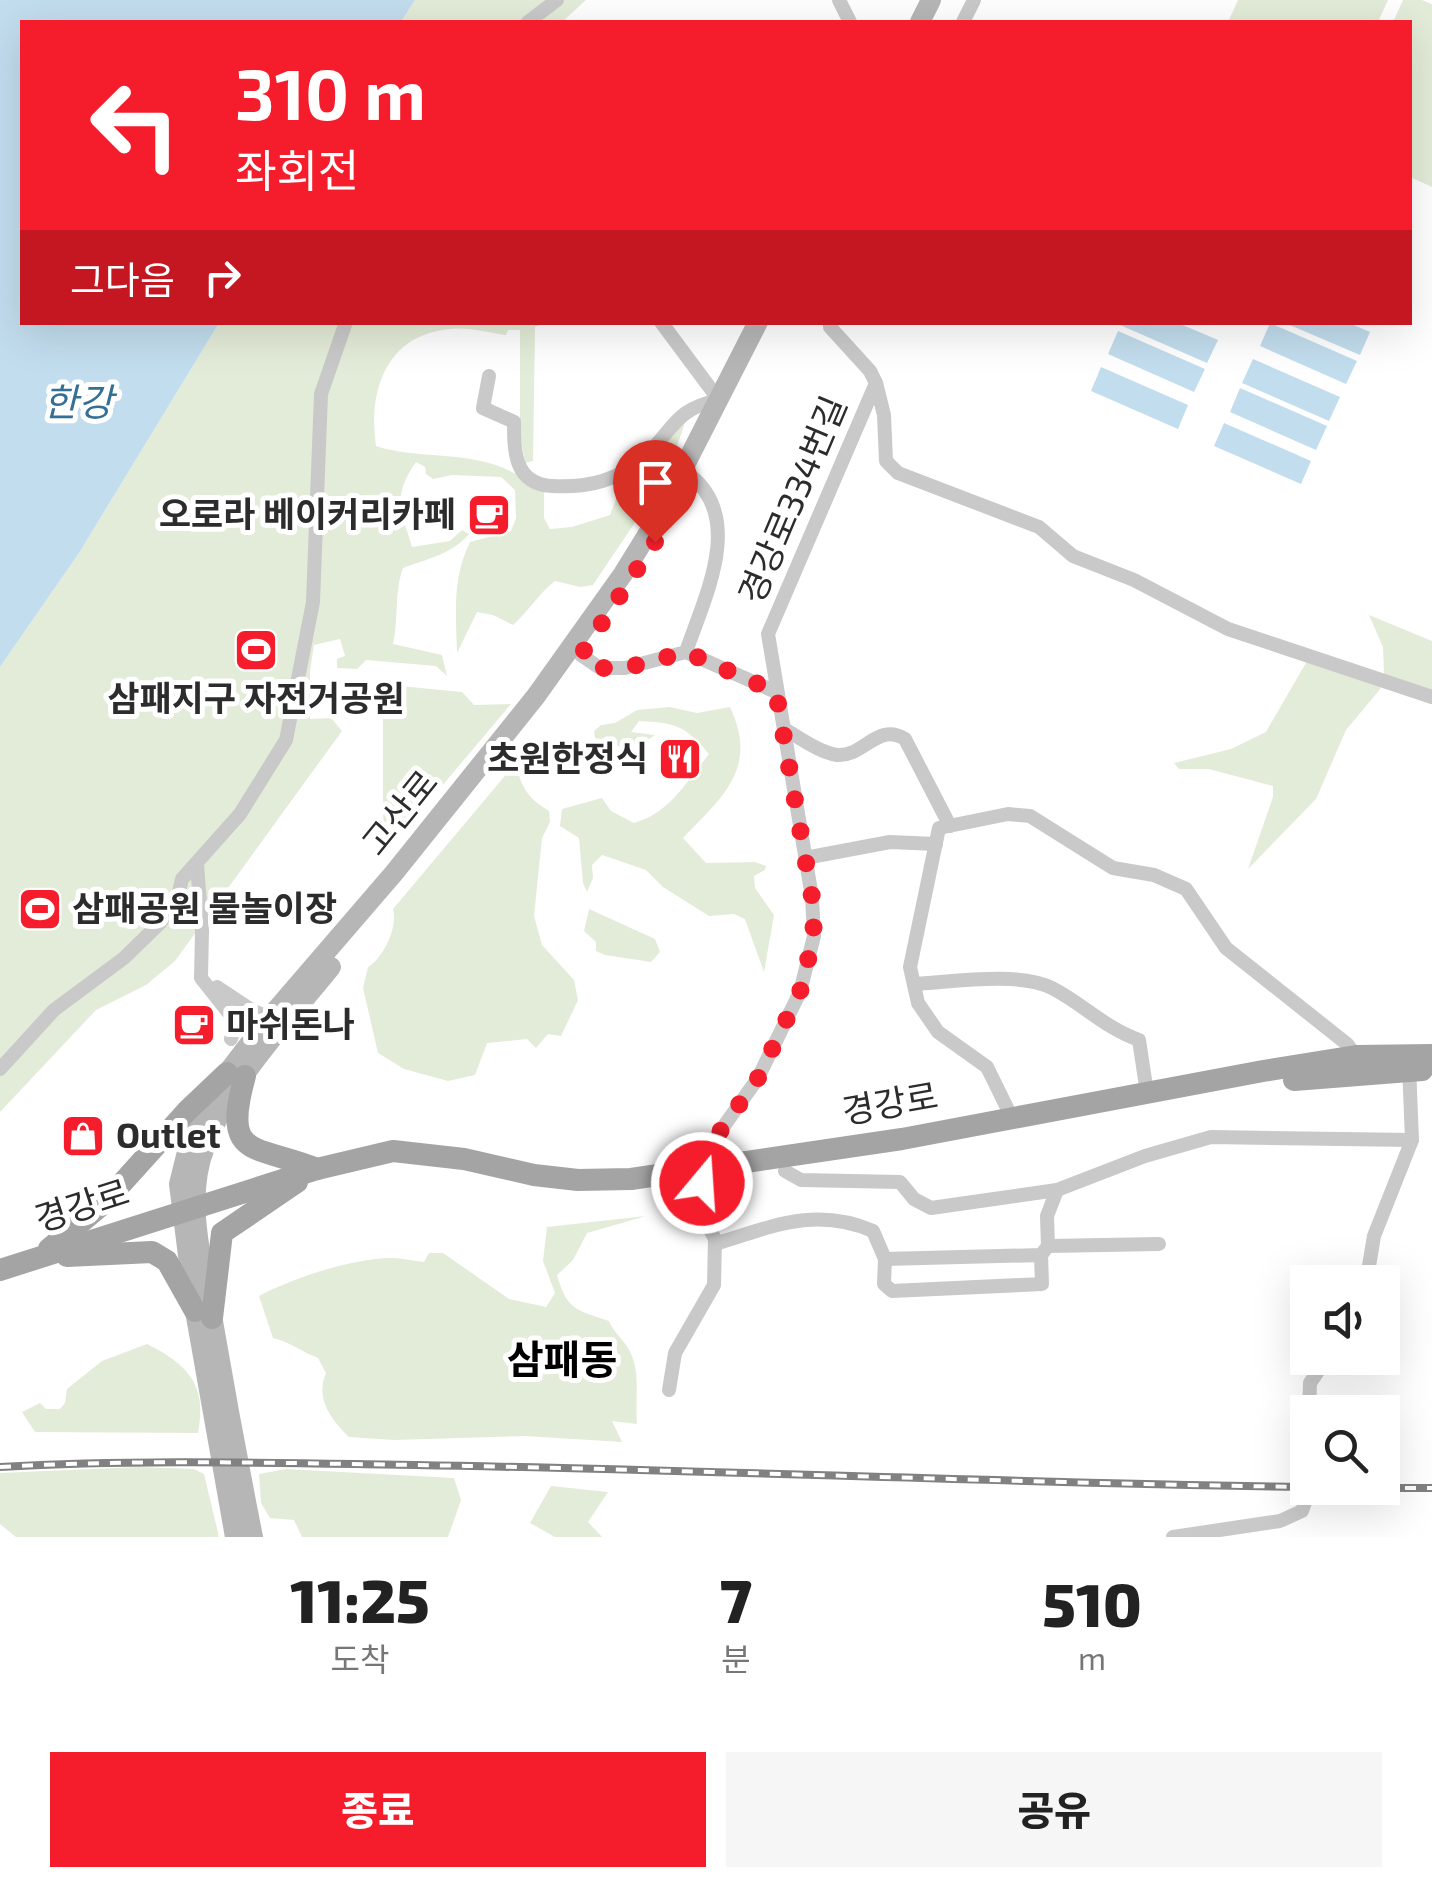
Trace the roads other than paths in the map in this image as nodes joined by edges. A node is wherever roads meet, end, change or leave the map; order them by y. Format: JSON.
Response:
{"nodes":[{"id":1,"x":557,"y":0,"type":"edge"},
{"id":2,"x":531,"y":20,"type":"edge"},
{"id":3,"x":345,"y":325,"type":"edge"},
{"id":4,"x":663,"y":325,"type":"edge"},
{"id":5,"x":756,"y":325,"type":"edge"},
{"id":6,"x":767,"y":325,"type":"edge"},
{"id":7,"x":831,"y":325,"type":"edge"},
{"id":8,"x":489,"y":376,"type":"dead end"},
{"id":9,"x":876,"y":383,"type":"junction"},
{"id":10,"x":719,"y":400,"type":"junction"},
{"id":11,"x":691,"y":476,"type":"junction"},
{"id":12,"x":686,"y":652,"type":"junction"},
{"id":13,"x":581,"y":655,"type":"junction"},
{"id":14,"x":776,"y":692,"type":"junction"},
{"id":15,"x":1432,"y":697,"type":"edge"},
{"id":16,"x":784,"y":729,"type":"junction"},
{"id":17,"x":950,"y":826,"type":"junction"},
{"id":18,"x":936,"y":844,"type":"junction"},
{"id":19,"x":805,"y":858,"type":"junction"},
{"id":20,"x":197,"y":864,"type":"junction"},
{"id":21,"x":202,"y":930,"type":"junction"},
{"id":22,"x":914,"y":984,"type":"junction"},
{"id":23,"x":270,"y":1017,"type":"junction"},
{"id":24,"x":231,"y":1039,"type":"dead end"},
{"id":25,"x":1432,"y":1055,"type":"edge"},
{"id":26,"x":1356,"y":1056,"type":"junction"},
{"id":27,"x":1416,"y":1065,"type":"edge"},
{"id":28,"x":0,"y":1069,"type":"edge"},
{"id":29,"x":236,"y":1074,"type":"junction"},
{"id":30,"x":1147,"y":1092,"type":"junction"},
{"id":31,"x":1012,"y":1118,"type":"junction"},
{"id":32,"x":1412,"y":1140,"type":"junction"},
{"id":33,"x":317,"y":1168,"type":"junction"},
{"id":34,"x":784,"y":1171,"type":"junction"},
{"id":35,"x":704,"y":1176,"type":"junction"},
{"id":36,"x":1057,"y":1190,"type":"junction"},
{"id":37,"x":189,"y":1209,"type":"junction"},
{"id":38,"x":715,"y":1244,"type":"junction"},
{"id":39,"x":1159,"y":1244,"type":"dead end"},
{"id":40,"x":1044,"y":1251,"type":"junction"},
{"id":41,"x":39,"y":1258,"type":"junction"},
{"id":42,"x":885,"y":1259,"type":"junction"},
{"id":43,"x":1369,"y":1265,"type":"edge"},
{"id":44,"x":0,"y":1270,"type":"edge"},
{"id":45,"x":204,"y":1315,"type":"junction"},
{"id":46,"x":669,"y":1390,"type":"dead end"},
{"id":47,"x":1304,"y":1505,"type":"edge"},
{"id":48,"x":234,"y":1537,"type":"edge"},
{"id":49,"x":252,"y":1537,"type":"edge"},
{"id":50,"x":1173,"y":1537,"type":"edge"}],
"edges":[{"from":1,"to":2,"type":"street"},
{"from":3,"to":20,"type":"street"},
{"from":4,"to":10,"type":"street"},
{"from":5,"to":10,"type":"street","name":"고산로"},
{"from":6,"to":11,"type":"street","name":"고산로"},
{"from":7,"to":9,"type":"street"},
{"from":8,"to":10,"type":"street"},
{"from":9,"to":14,"type":"street","name":"경강로334번길"},
{"from":9,"to":15,"type":"street","name":"경강로334번길"},
{"from":10,"to":23,"type":"street","name":"고산로"},
{"from":11,"to":12,"type":"street"},
{"from":11,"to":13,"type":"street","name":"고산로"},
{"from":12,"to":13,"type":"street"},
{"from":12,"to":14,"type":"street"},
{"from":13,"to":29,"type":"street","name":"고산로"},
{"from":14,"to":16,"type":"street","name":"경강로334번길"},
{"from":16,"to":17,"type":"street"},
{"from":16,"to":19,"type":"street","name":"경강로334번길"},
{"from":17,"to":18,"type":"street"},
{"from":17,"to":26,"type":"street"},
{"from":18,"to":19,"type":"street"},
{"from":18,"to":22,"type":"street"},
{"from":19,"to":35,"type":"street","name":"경강로334번길"},
{"from":20,"to":21,"type":"street"},
{"from":20,"to":28,"type":"street"},
{"from":21,"to":23,"type":"street"},
{"from":21,"to":24,"type":"street"},
{"from":22,"to":30,"type":"street"},
{"from":22,"to":31,"type":"street"},
{"from":23,"to":29,"type":"street","name":"고산로"},
{"from":25,"to":27,"type":"main road","name":"경강로"},
{"from":26,"to":27,"type":"main road","name":"경강로"},
{"from":26,"to":30,"type":"main road","name":"경강로"},
{"from":27,"to":32,"type":"street"},
{"from":27,"to":34,"type":"main road","name":"경강로"},
{"from":29,"to":33,"type":"main road"},
{"from":29,"to":37,"type":"street","name":"고산로"},
{"from":29,"to":41,"type":"main road"},
{"from":30,"to":31,"type":"main road","name":"경강로"},
{"from":31,"to":35,"type":"main road","name":"경강로"},
{"from":32,"to":36,"type":"street"},
{"from":32,"to":43,"type":"street"},
{"from":33,"to":35,"type":"main road","name":"경강로"},
{"from":33,"to":37,"type":"main road","name":"경강로"},
{"from":33,"to":45,"type":"main road"},
{"from":34,"to":35,"type":"main road","name":"경강로"},
{"from":34,"to":36,"type":"street"},
{"from":35,"to":38,"type":"street"},
{"from":36,"to":40,"type":"street"},
{"from":37,"to":41,"type":"main road","name":"경강로"},
{"from":37,"to":45,"type":"street","name":"고산로"},
{"from":38,"to":42,"type":"street"},
{"from":38,"to":46,"type":"street"},
{"from":39,"to":40,"type":"street"},
{"from":40,"to":42,"type":"street"},
{"from":40,"to":42,"type":"street"},
{"from":41,"to":44,"type":"main road","name":"경강로"},
{"from":41,"to":45,"type":"main road"},
{"from":45,"to":48,"type":"street","name":"고산로"},
{"from":45,"to":49,"type":"street","name":"고산로"},
{"from":47,"to":50,"type":"street"}]}
